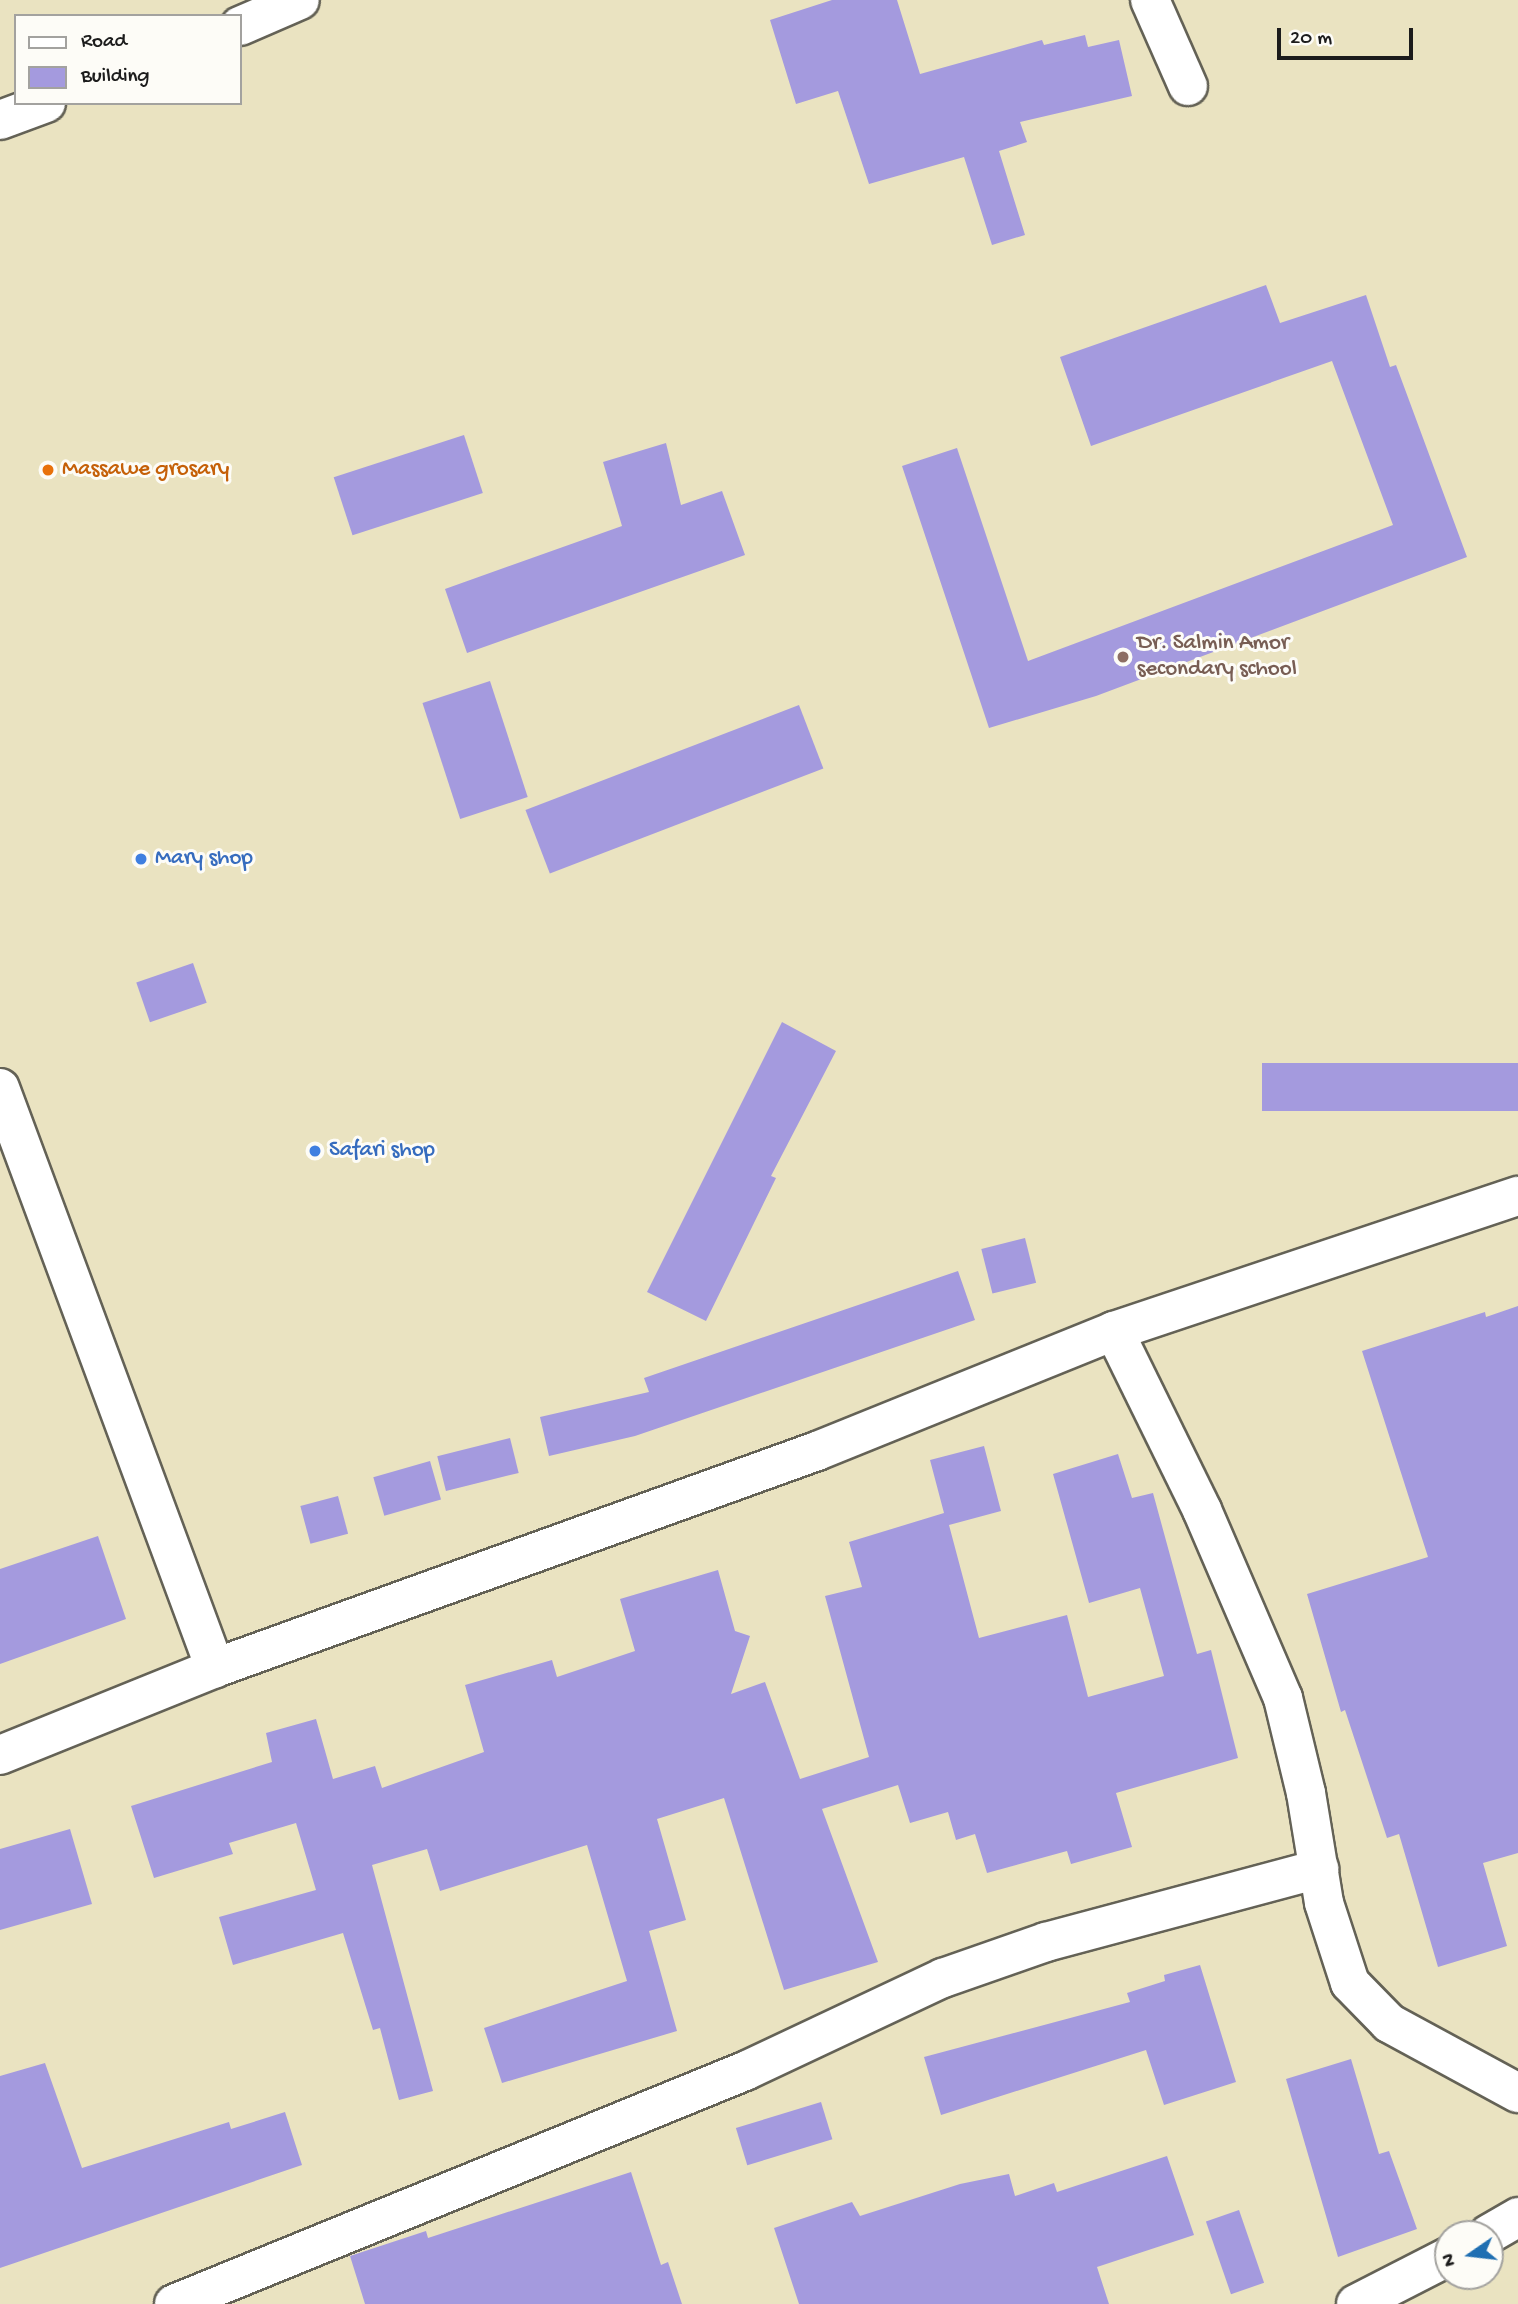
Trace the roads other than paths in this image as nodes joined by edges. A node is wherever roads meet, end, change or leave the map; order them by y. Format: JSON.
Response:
{"nodes":[{"id":1,"x":300,"y":0,"type":"edge"},
{"id":2,"x":1150,"y":0,"type":"edge"},
{"id":3,"x":242,"y":25,"type":"edge"},
{"id":4,"x":1188,"y":86,"type":"dead end"},
{"id":5,"x":41,"y":105,"type":"edge"},
{"id":6,"x":0,"y":120,"type":"edge"},
{"id":7,"x":0,"y":1088,"type":"edge"},
{"id":8,"x":1518,"y":1196,"type":"edge"},
{"id":9,"x":1114,"y":1331,"type":"junction"},
{"id":10,"x":215,"y":1668,"type":"junction"},
{"id":11,"x":0,"y":1755,"type":"edge"},
{"id":12,"x":1319,"y":1869,"type":"junction"},
{"id":13,"x":1518,"y":2093,"type":"edge"},
{"id":14,"x":1434,"y":2264,"type":"edge"},
{"id":15,"x":174,"y":2304,"type":"edge"},
{"id":16,"x":1356,"y":2304,"type":"edge"}],
"edges":[{"from":1,"to":3,"type":"street"},
{"from":2,"to":4,"type":"street"},
{"from":5,"to":6,"type":"street"},
{"from":7,"to":10,"type":"street"},
{"from":8,"to":9,"type":"street"},
{"from":9,"to":10,"type":"street"},
{"from":9,"to":12,"type":"street"},
{"from":10,"to":11,"type":"street"},
{"from":12,"to":13,"type":"street"},
{"from":12,"to":15,"type":"street"},
{"from":14,"to":16,"type":"street"}]}
